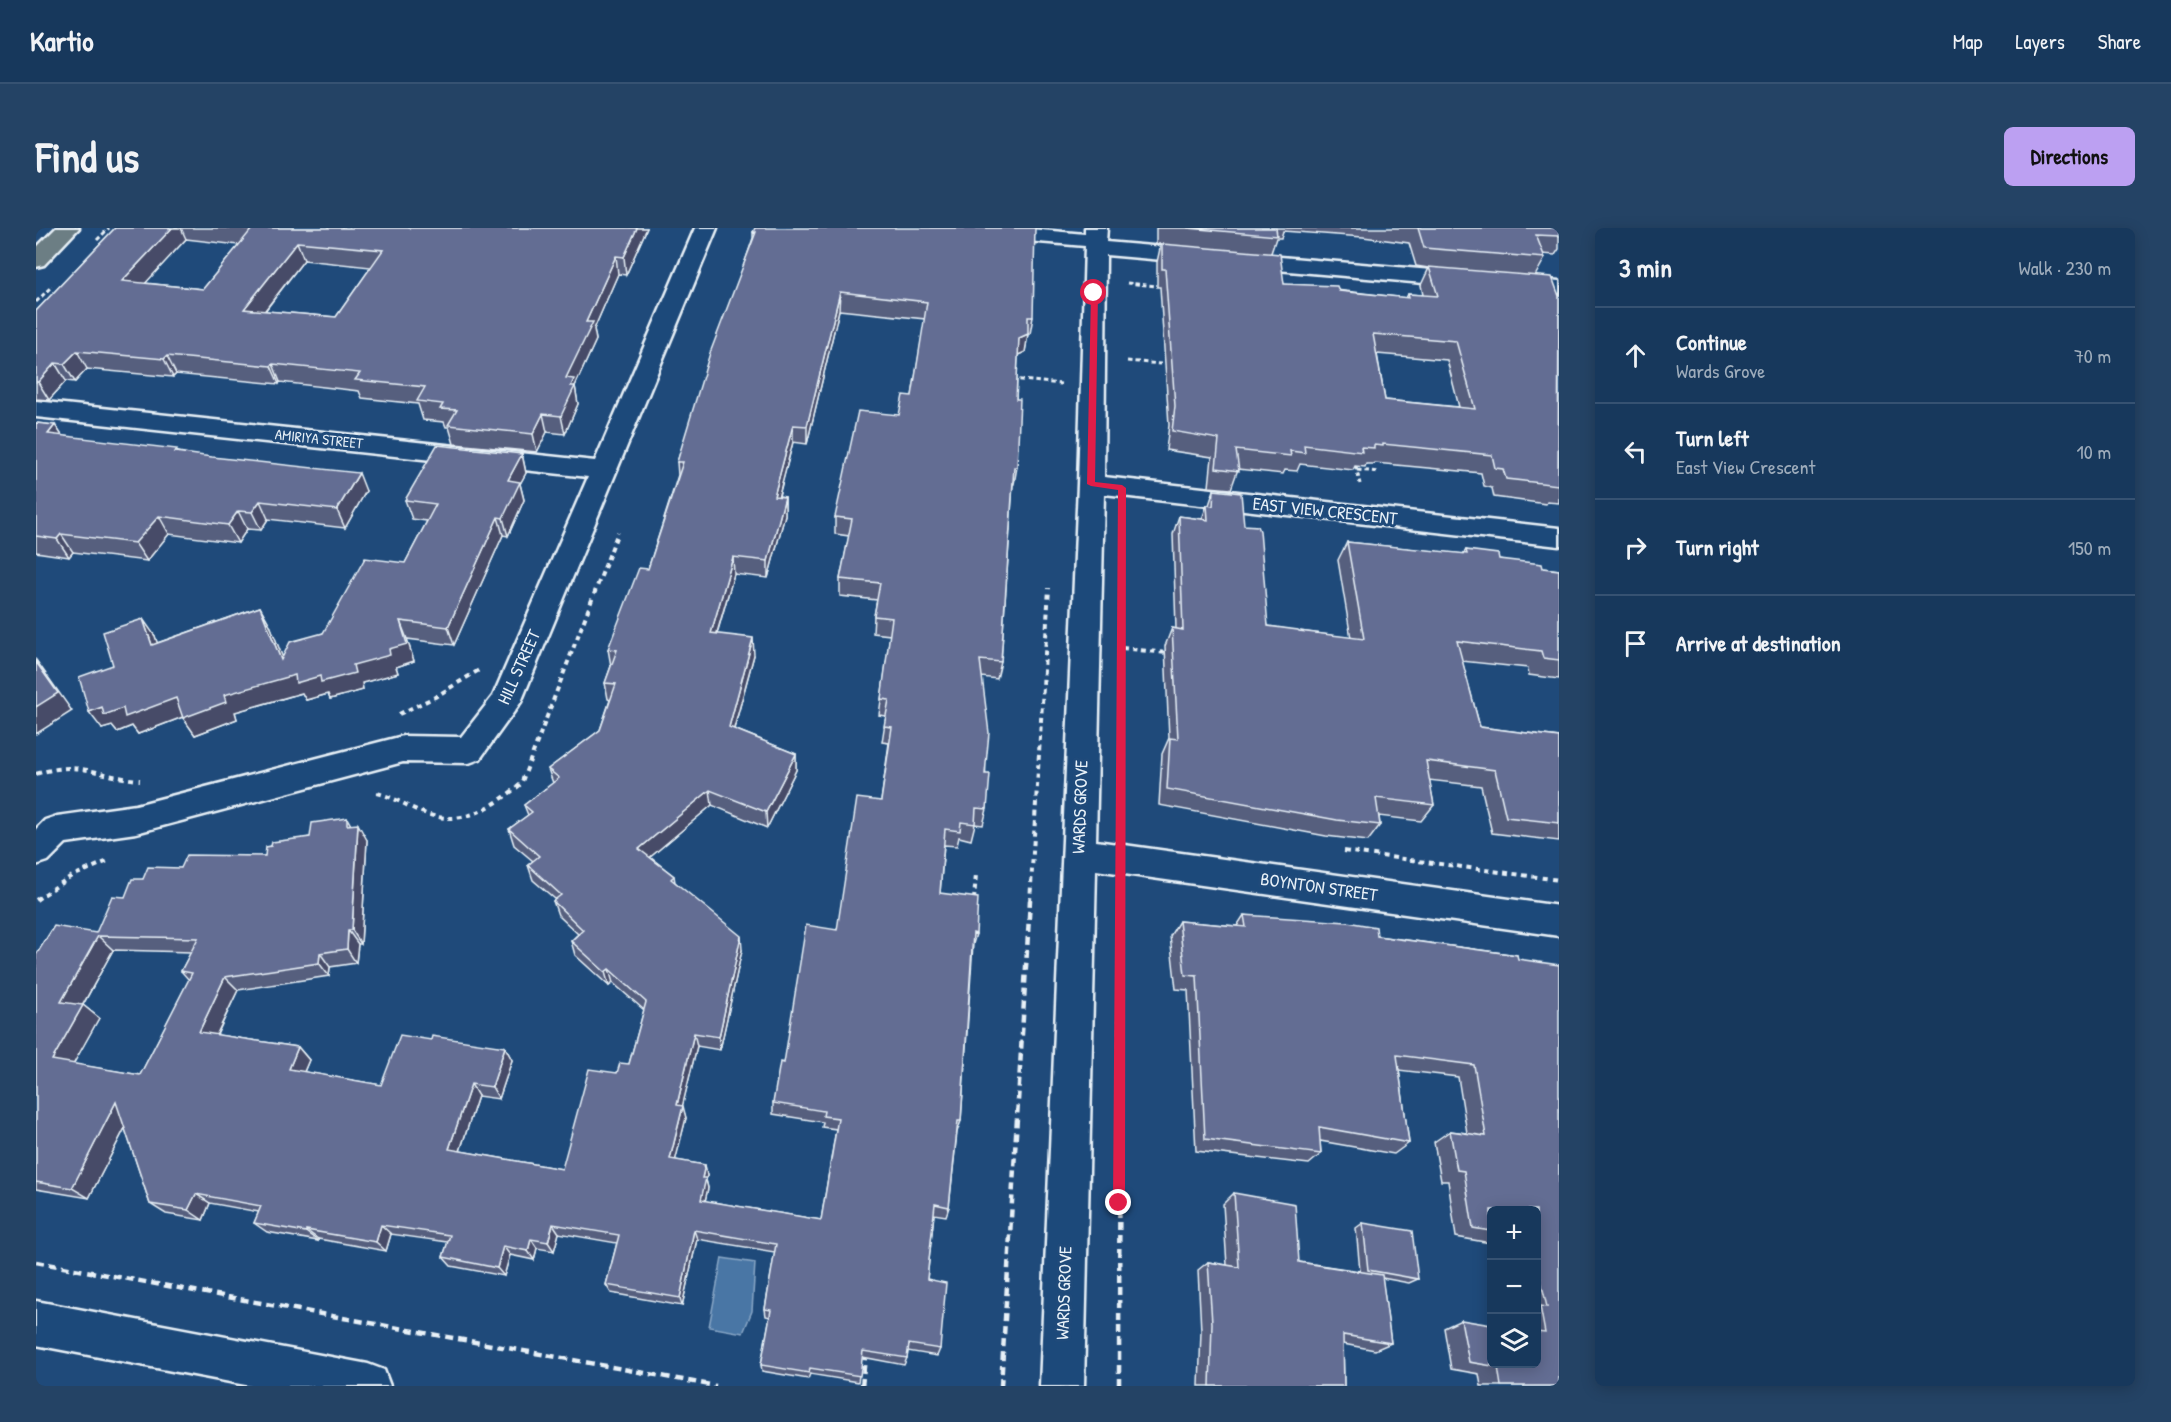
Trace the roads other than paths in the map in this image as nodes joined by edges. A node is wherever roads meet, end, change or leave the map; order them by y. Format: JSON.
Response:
{"nodes":[{"id":1,"x":68,"y":228,"type":"edge"},
{"id":2,"x":706,"y":228,"type":"edge"},
{"id":3,"x":944,"y":228,"type":"edge"},
{"id":4,"x":1103,"y":242,"type":"edge"},
{"id":5,"x":36,"y":260,"type":"edge"},
{"id":6,"x":1559,"y":288,"type":"edge"},
{"id":7,"x":36,"y":409,"type":"edge"},
{"id":8,"x":603,"y":470,"type":"junction"},
{"id":9,"x":1091,"y":484,"type":"junction"},
{"id":10,"x":1559,"y":537,"type":"edge"},
{"id":11,"x":36,"y":851,"type":"edge"},
{"id":12,"x":1078,"y":853,"type":"junction"},
{"id":13,"x":1559,"y":921,"type":"edge"},
{"id":14,"x":36,"y":1323,"type":"edge"},
{"id":15,"x":368,"y":1386,"type":"edge"},
{"id":16,"x":1062,"y":1386,"type":"edge"}],
"edges":[{"from":1,"to":5,"type":"main road"},
{"from":2,"to":8,"type":"street","name":"HILL STREET"},
{"from":3,"to":4,"type":"street"},
{"from":4,"to":6,"type":"street"},
{"from":4,"to":9,"type":"street","name":"WARDS GROVE"},
{"from":7,"to":8,"type":"street","name":"AMIRIYA STREET"},
{"from":8,"to":11,"type":"street","name":"HILL STREET"},
{"from":9,"to":10,"type":"street","name":"EAST VIEW CRESCENT"},
{"from":9,"to":12,"type":"street","name":"WARDS GROVE"},
{"from":12,"to":13,"type":"street","name":"BOYNTON STREET"},
{"from":12,"to":16,"type":"street","name":"WARDS GROVE"},
{"from":14,"to":15,"type":"street"}]}
